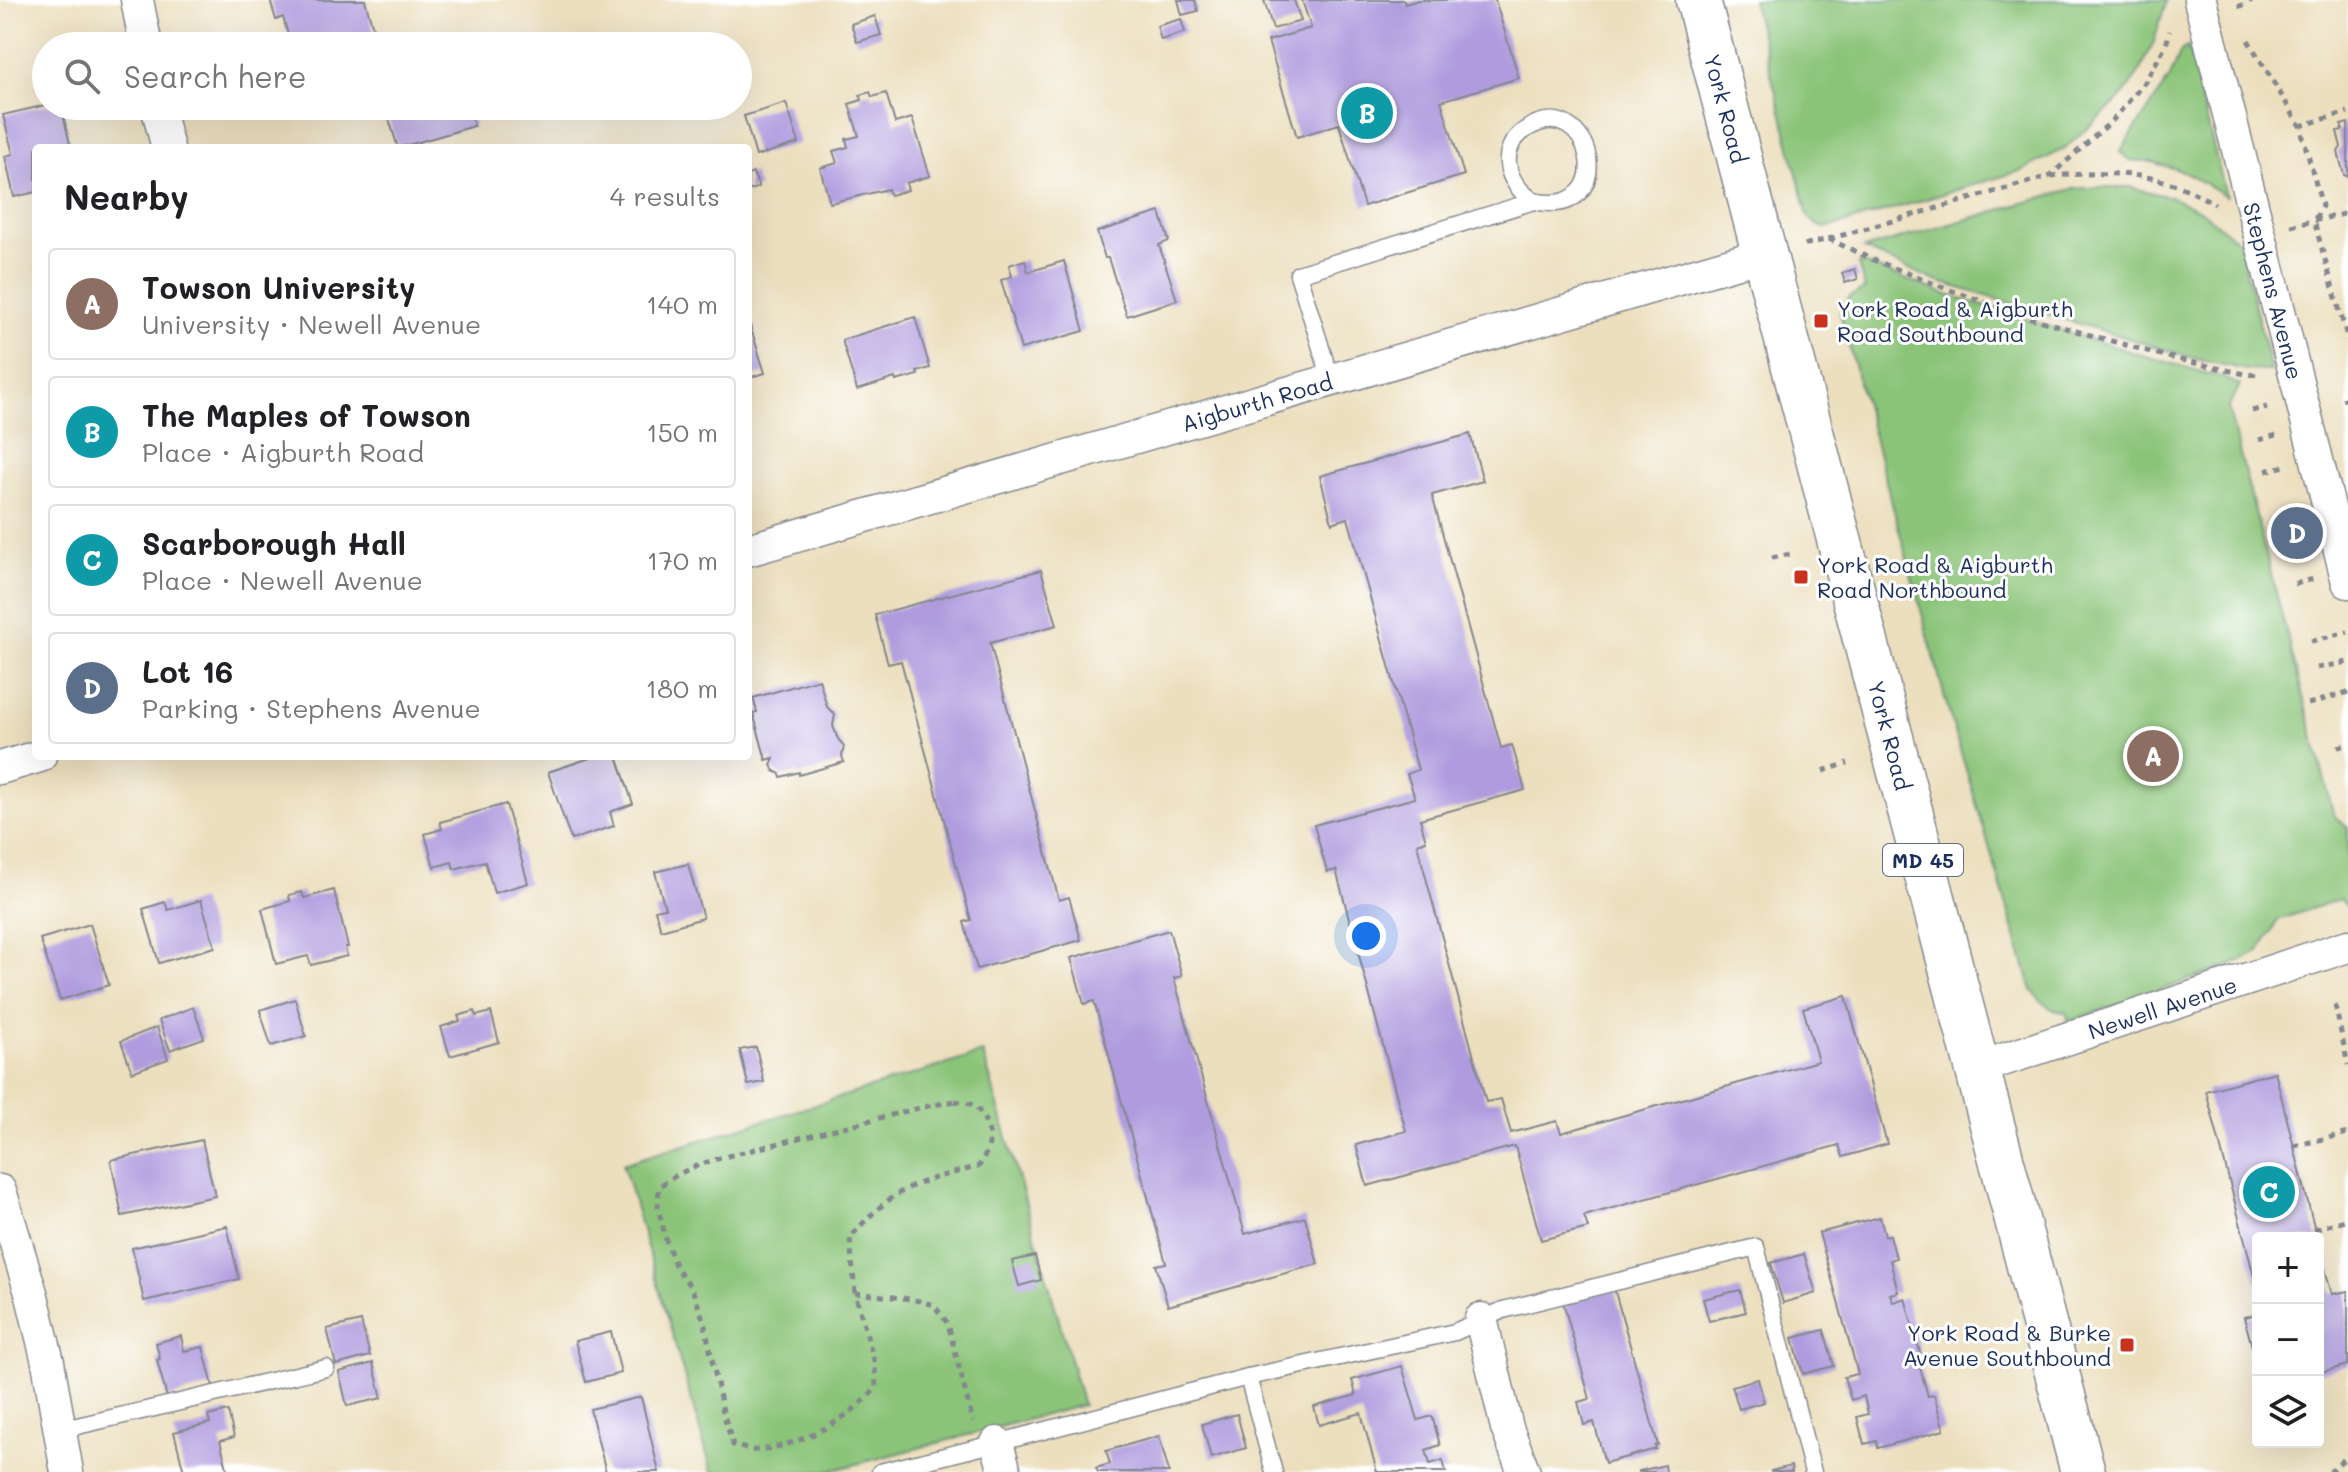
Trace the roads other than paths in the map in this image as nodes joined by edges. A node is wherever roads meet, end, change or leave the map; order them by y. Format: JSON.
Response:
{"nodes":[{"id":1,"x":137,"y":0,"type":"edge"},
{"id":2,"x":1698,"y":0,"type":"edge"},
{"id":3,"x":2200,"y":0,"type":"edge"},
{"id":4,"x":143,"y":32,"type":"edge"},
{"id":5,"x":161,"y":120,"type":"edge"},
{"id":6,"x":167,"y":144,"type":"edge"},
{"id":7,"x":1534,"y":201,"type":"junction"},
{"id":8,"x":1765,"y":254,"type":"junction"},
{"id":9,"x":1331,"y":380,"type":"junction"},
{"id":10,"x":2342,"y":530,"type":"edge"},
{"id":11,"x":752,"y":549,"type":"edge"},
{"id":12,"x":2348,"y":582,"type":"edge"},
{"id":13,"x":32,"y":758,"type":"edge"},
{"id":14,"x":0,"y":768,"type":"edge"},
{"id":15,"x":2348,"y":946,"type":"edge"},
{"id":16,"x":1978,"y":1068,"type":"junction"},
{"id":17,"x":1,"y":1201,"type":"edge"},
{"id":18,"x":1481,"y":1319,"type":"junction"},
{"id":19,"x":326,"y":1368,"type":"dead end"},
{"id":20,"x":1248,"y":1377,"type":"junction"},
{"id":21,"x":60,"y":1430,"type":"junction"},
{"id":22,"x":1001,"y":1458,"type":"edge"},
{"id":23,"x":2087,"y":1466,"type":"edge"},
{"id":24,"x":67,"y":1472,"type":"edge"},
{"id":25,"x":880,"y":1472,"type":"edge"},
{"id":26,"x":1274,"y":1472,"type":"edge"},
{"id":27,"x":1524,"y":1472,"type":"edge"},
{"id":28,"x":1813,"y":1472,"type":"edge"}],
"edges":[{"from":1,"to":4,"type":"street"},
{"from":2,"to":8,"type":"main road","name":"York Road","number":"MD 45"},
{"from":3,"to":10,"type":"street","name":"Stephens Avenue"},
{"from":5,"to":6,"type":"street"},
{"from":7,"to":7,"type":"lane"},
{"from":7,"to":9,"type":"lane"},
{"from":8,"to":9,"type":"street","name":"Aigburth Road"},
{"from":8,"to":16,"type":"main road","name":"York Road","number":"MD 45"},
{"from":9,"to":11,"type":"street","name":"Aigburth Road"},
{"from":10,"to":12,"type":"street","name":"Stephens Avenue"},
{"from":13,"to":14,"type":"street"},
{"from":15,"to":16,"type":"street","name":"Newell Avenue"},
{"from":16,"to":23,"type":"main road","name":"York Road","number":"MD 45"},
{"from":17,"to":21,"type":"street"},
{"from":18,"to":20,"type":"lane"},
{"from":18,"to":27,"type":"street"},
{"from":18,"to":28,"type":"lane"},
{"from":19,"to":21,"type":"lane"},
{"from":20,"to":22,"type":"lane"},
{"from":20,"to":26,"type":"lane"},
{"from":21,"to":24,"type":"street"},
{"from":22,"to":25,"type":"lane"}]}
